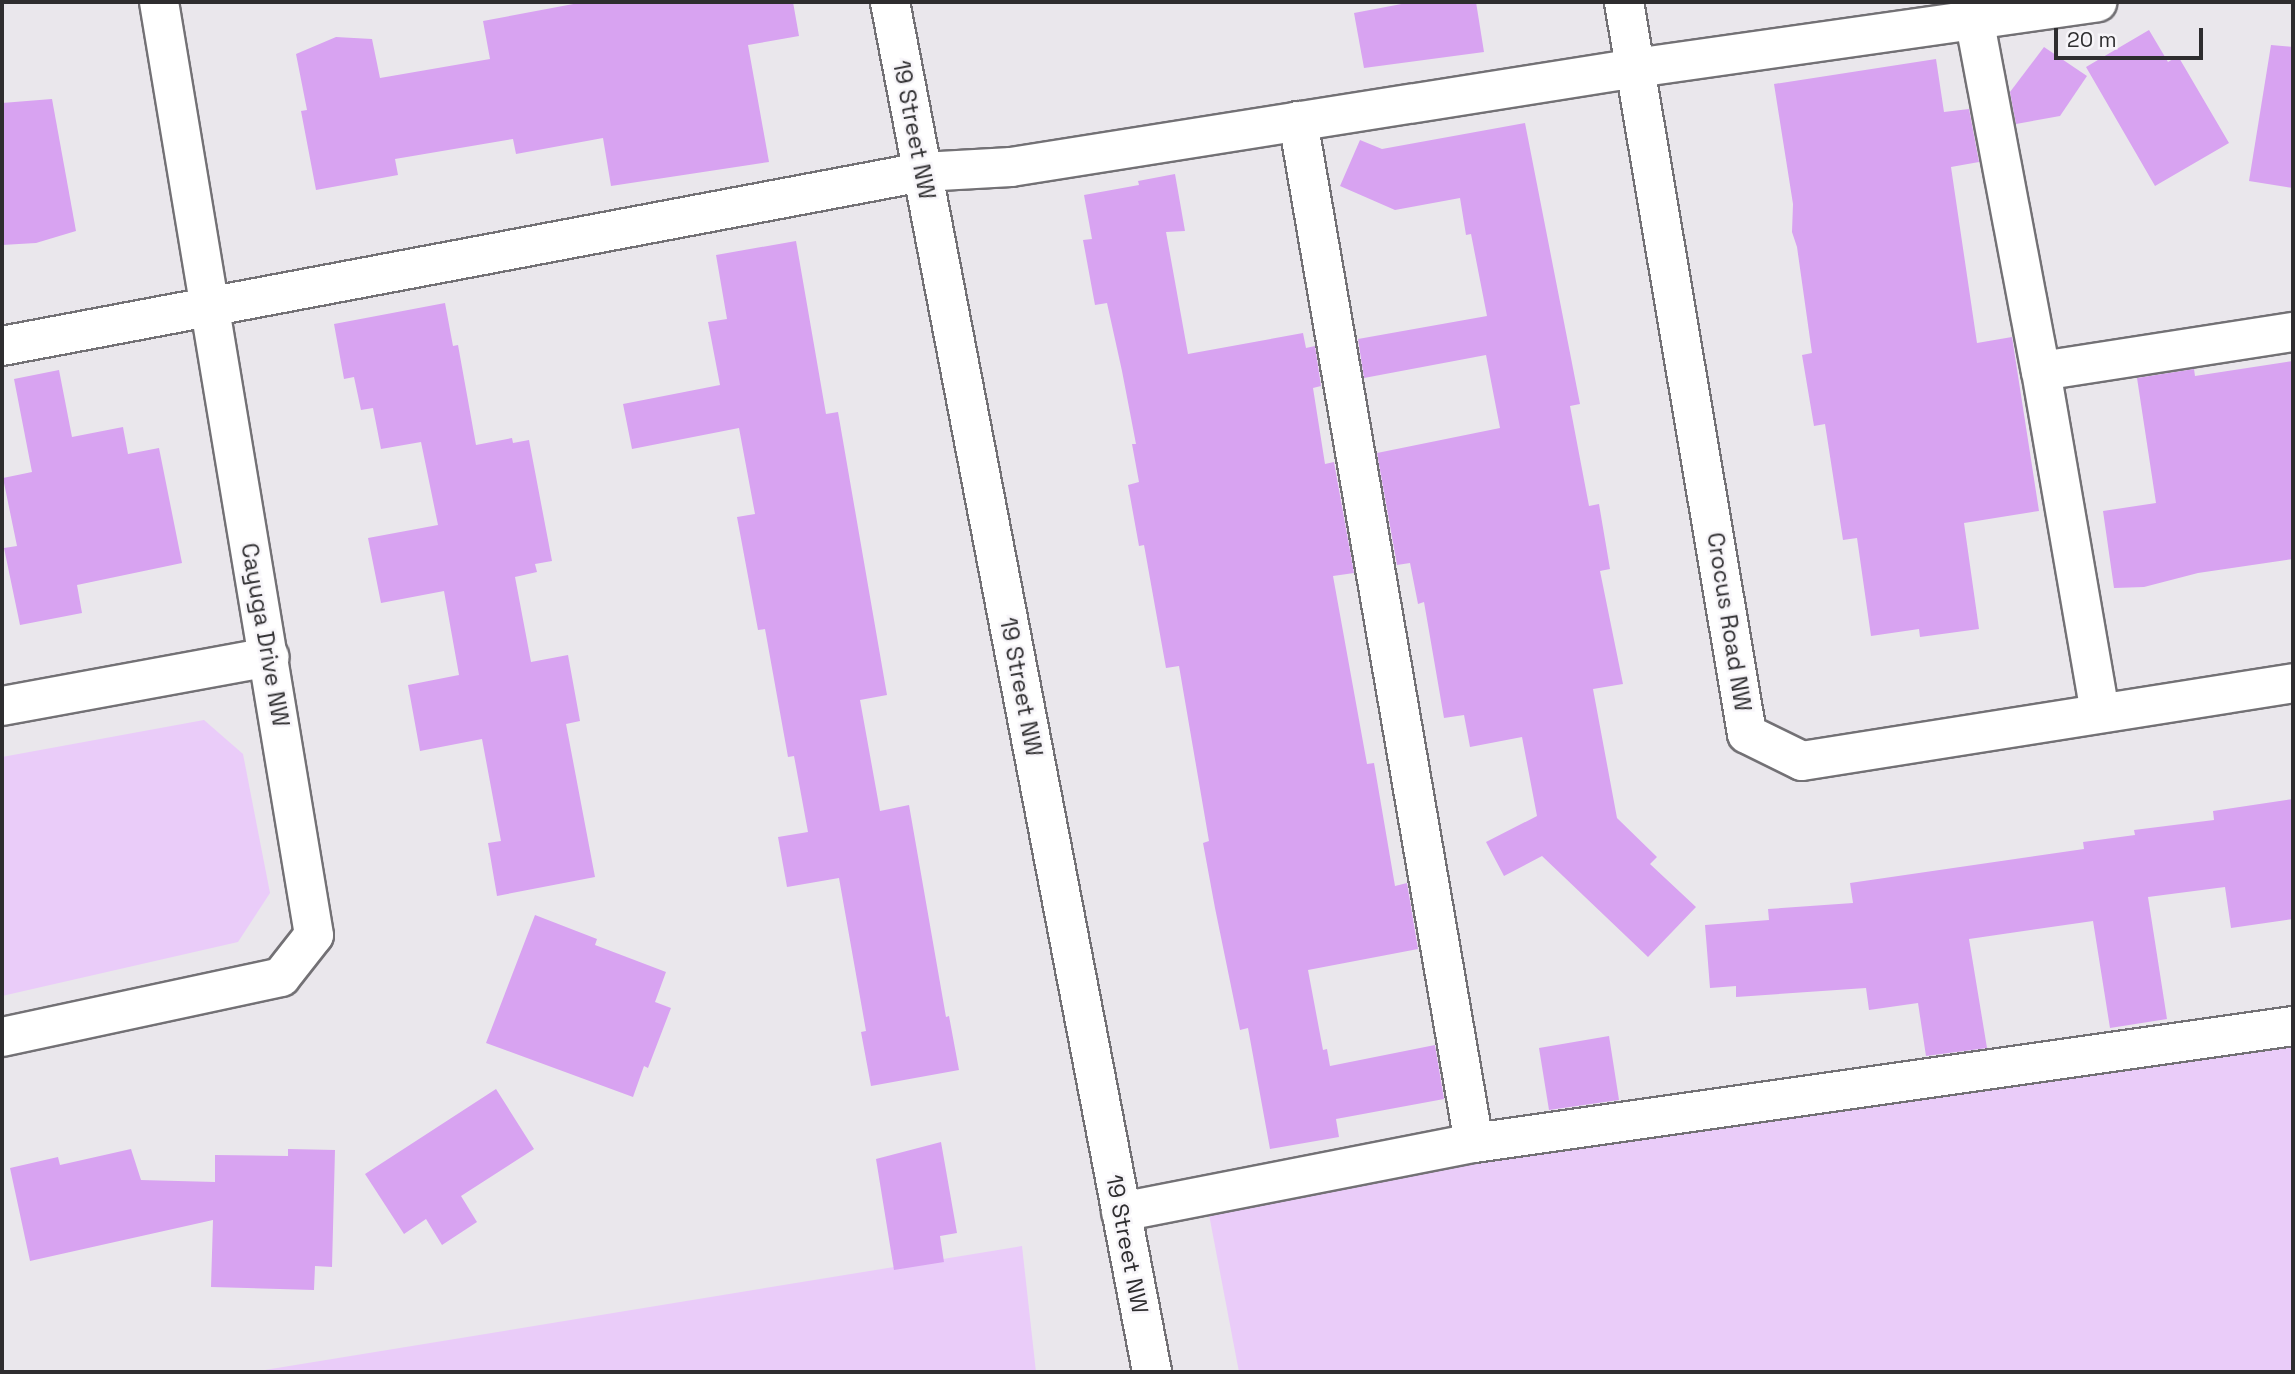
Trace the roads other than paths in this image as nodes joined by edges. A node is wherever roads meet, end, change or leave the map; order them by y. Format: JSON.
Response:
{"nodes":[{"id":1,"x":159,"y":2,"type":"edge"},
{"id":2,"x":890,"y":2,"type":"edge"},
{"id":3,"x":1624,"y":2,"type":"edge"},
{"id":4,"x":2097,"y":2,"type":"edge"},
{"id":5,"x":1974,"y":18,"type":"junction"},
{"id":6,"x":1636,"y":68,"type":"junction"},
{"id":7,"x":1298,"y":121,"type":"junction"},
{"id":8,"x":922,"y":172,"type":"junction"},
{"id":9,"x":209,"y":307,"type":"junction"},
{"id":10,"x":2293,"y":332,"type":"edge"},
{"id":11,"x":2,"y":346,"type":"edge"},
{"id":12,"x":2041,"y":371,"type":"junction"},
{"id":13,"x":270,"y":657,"type":"junction"},
{"id":14,"x":2293,"y":683,"type":"edge"},
{"id":15,"x":2,"y":706,"type":"edge"},
{"id":16,"x":2100,"y":713,"type":"junction"},
{"id":17,"x":2293,"y":1026,"type":"edge"},
{"id":18,"x":2,"y":1037,"type":"edge"},
{"id":19,"x":1474,"y":1143,"type":"junction"},
{"id":20,"x":1121,"y":1212,"type":"junction"},
{"id":21,"x":1152,"y":1372,"type":"edge"}],
"edges":[{"from":1,"to":9,"type":"street","name":"Cayuga Drive NW"},
{"from":2,"to":8,"type":"street","name":"19 Street NW"},
{"from":3,"to":6,"type":"street","name":"Crocus Road NW"},
{"from":4,"to":5,"type":"street"},
{"from":5,"to":6,"type":"street"},
{"from":5,"to":12,"type":"street"},
{"from":6,"to":7,"type":"street"},
{"from":6,"to":16,"type":"street","name":"Crocus Road NW"},
{"from":7,"to":8,"type":"street"},
{"from":7,"to":19,"type":"street"},
{"from":8,"to":9,"type":"street"},
{"from":8,"to":20,"type":"street","name":"19 Street NW"},
{"from":9,"to":11,"type":"street"},
{"from":9,"to":13,"type":"street","name":"Cayuga Drive NW"},
{"from":10,"to":12,"type":"street"},
{"from":12,"to":16,"type":"street"},
{"from":13,"to":15,"type":"street"},
{"from":13,"to":18,"type":"street","name":"Cayuga Drive NW"},
{"from":14,"to":16,"type":"street","name":"Crocus Road NW"},
{"from":17,"to":19,"type":"street"},
{"from":19,"to":20,"type":"street"},
{"from":20,"to":21,"type":"street","name":"19 Street NW"}]}
